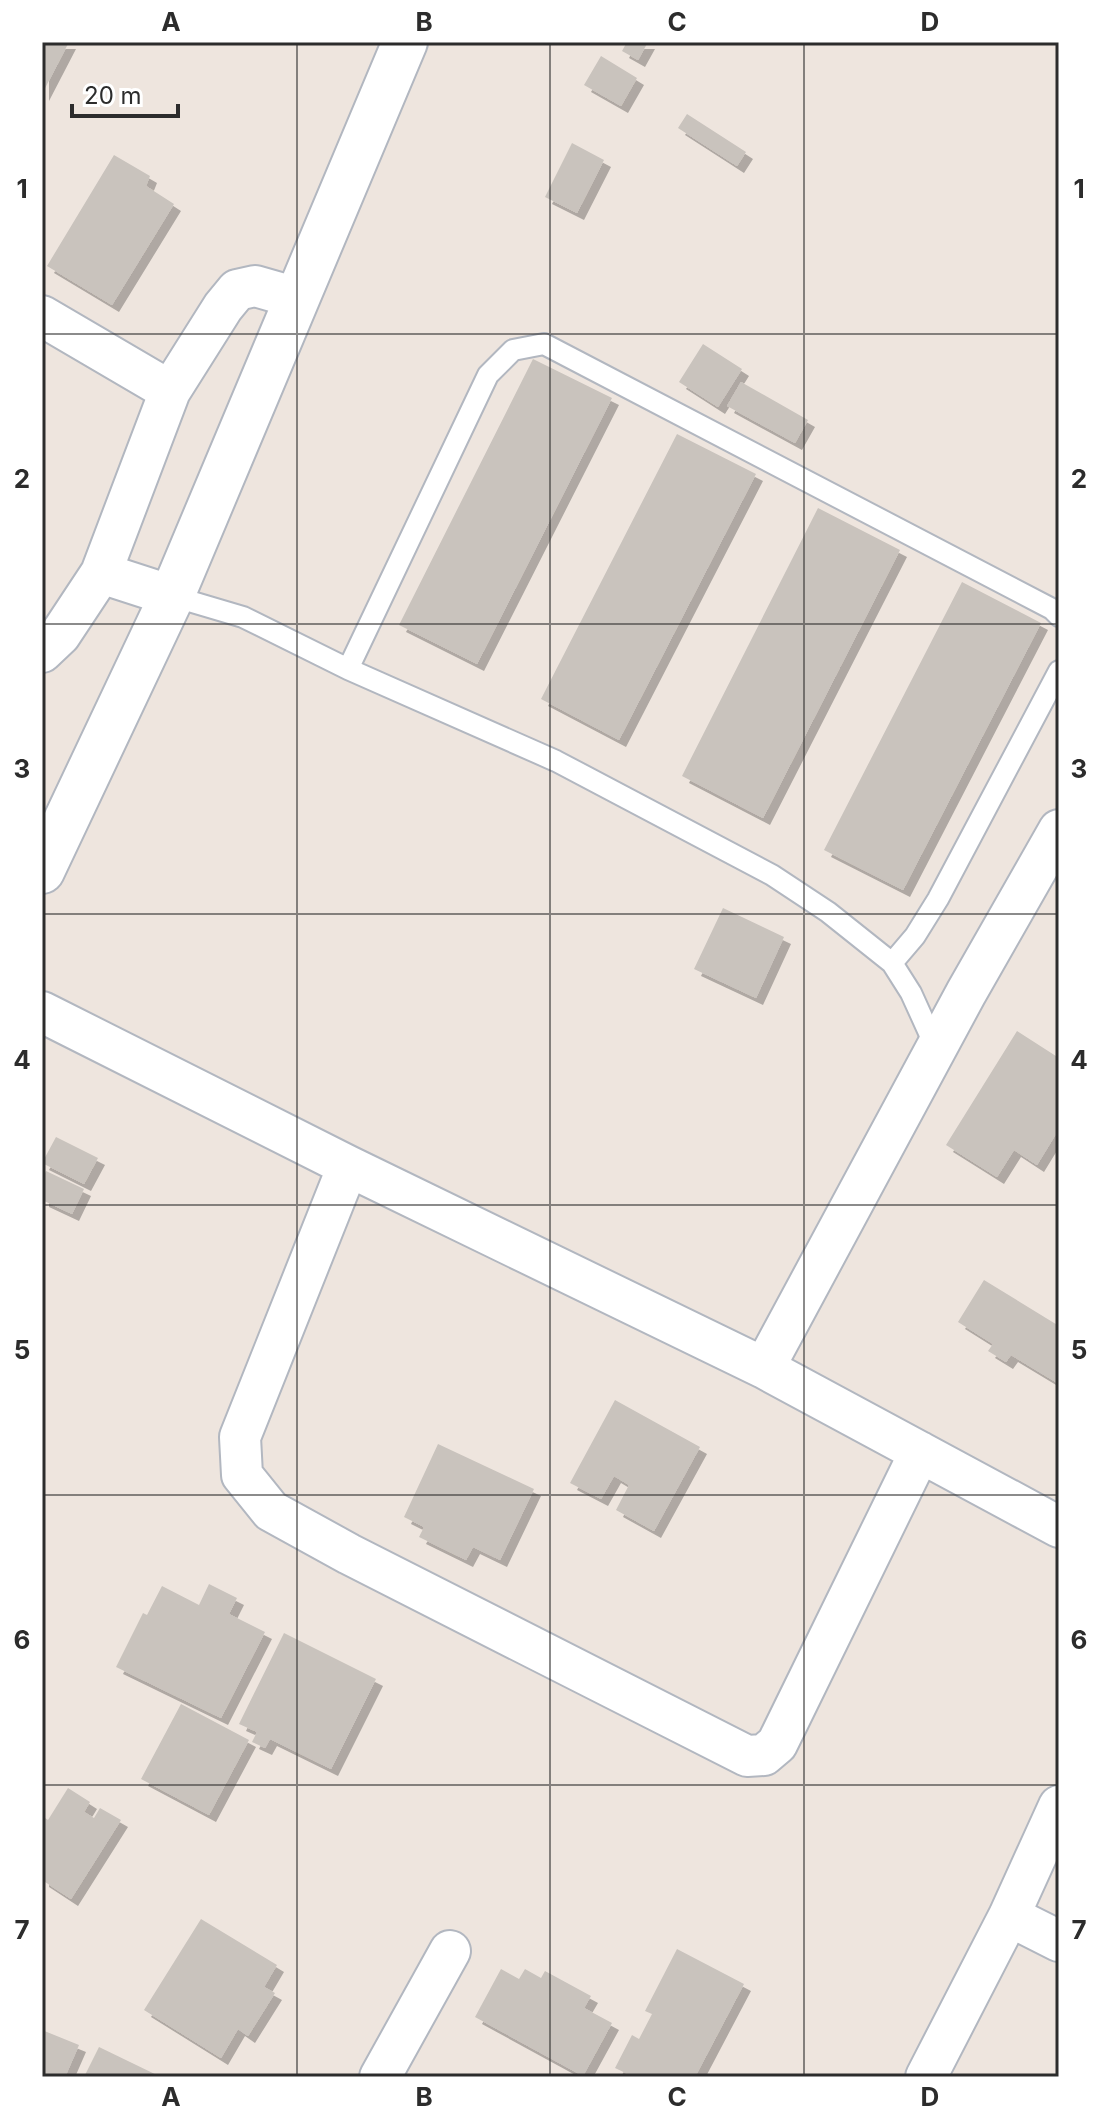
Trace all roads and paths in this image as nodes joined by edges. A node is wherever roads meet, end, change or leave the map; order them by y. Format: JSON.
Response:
{"nodes":[{"id":1,"x":405,"y":42,"type":"edge"},
{"id":2,"x":297,"y":298,"type":"junction"},
{"id":3,"x":42,"y":316,"type":"edge"},
{"id":4,"x":170,"y":391,"type":"junction"},
{"id":5,"x":101,"y":573,"type":"junction"},
{"id":6,"x":172,"y":596,"type":"junction"},
{"id":7,"x":1059,"y":616,"type":"edge"},
{"id":8,"x":42,"y":652,"type":"edge"},
{"id":9,"x":348,"y":669,"type":"junction"},
{"id":10,"x":1059,"y":671,"type":"edge"},
{"id":11,"x":1059,"y":830,"type":"edge"},
{"id":12,"x":42,"y":871,"type":"edge"},
{"id":13,"x":892,"y":963,"type":"junction"},
{"id":14,"x":42,"y":1012,"type":"edge"},
{"id":15,"x":936,"y":1048,"type":"junction"},
{"id":16,"x":348,"y":1166,"type":"junction"},
{"id":17,"x":764,"y":1368,"type":"junction"},
{"id":18,"x":920,"y":1452,"type":"junction"},
{"id":19,"x":1059,"y":1527,"type":"edge"},
{"id":20,"x":1059,"y":1806,"type":"edge"},
{"id":21,"x":1009,"y":1916,"type":"junction"},
{"id":22,"x":1059,"y":1941,"type":"edge"},
{"id":23,"x":450,"y":1951,"type":"dead end"},
{"id":24,"x":380,"y":2077,"type":"edge"},
{"id":25,"x":926,"y":2077,"type":"edge"}],
"edges":[{"from":1,"to":2,"type":"street"},
{"from":2,"to":4,"type":"street"},
{"from":2,"to":6,"type":"street"},
{"from":3,"to":4,"type":"street"},
{"from":4,"to":5,"type":"street"},
{"from":5,"to":6,"type":"street"},
{"from":5,"to":8,"type":"street"},
{"from":6,"to":9,"type":"lane"},
{"from":6,"to":12,"type":"street"},
{"from":7,"to":9,"type":"lane"},
{"from":9,"to":13,"type":"lane"},
{"from":10,"to":13,"type":"lane"},
{"from":11,"to":15,"type":"street"},
{"from":13,"to":15,"type":"lane"},
{"from":14,"to":16,"type":"street"},
{"from":15,"to":17,"type":"street"},
{"from":16,"to":17,"type":"street"},
{"from":16,"to":18,"type":"street"},
{"from":17,"to":18,"type":"street"},
{"from":18,"to":19,"type":"street"},
{"from":20,"to":21,"type":"street"},
{"from":21,"to":22,"type":"street"},
{"from":21,"to":25,"type":"street"},
{"from":23,"to":24,"type":"street"}]}
